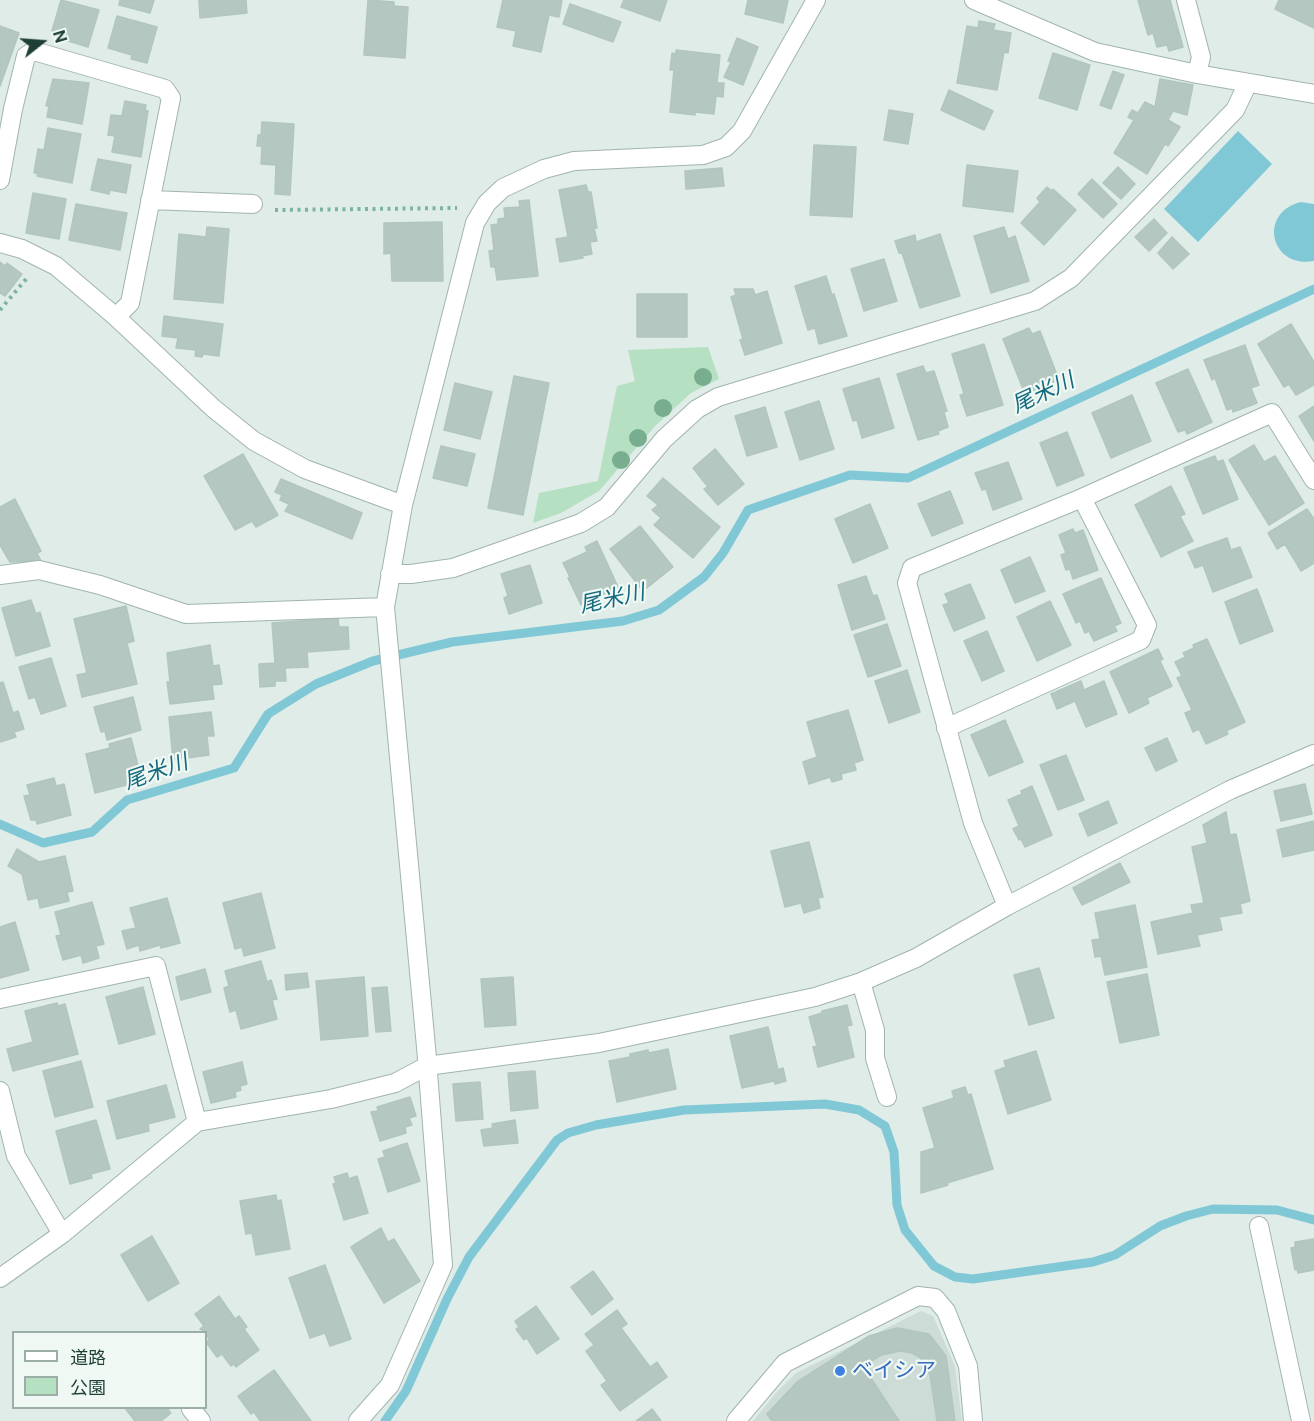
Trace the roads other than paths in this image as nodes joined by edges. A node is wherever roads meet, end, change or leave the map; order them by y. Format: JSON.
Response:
{"nodes":[{"id":1,"x":816,"y":0,"type":"edge"},
{"id":2,"x":974,"y":0,"type":"edge"},
{"id":3,"x":1186,"y":0,"type":"edge"},
{"id":4,"x":1197,"y":74,"type":"junction"},
{"id":5,"x":1248,"y":83,"type":"junction"},
{"id":6,"x":1314,"y":94,"type":"edge"},
{"id":7,"x":0,"y":180,"type":"edge"},
{"id":8,"x":150,"y":200,"type":"junction"},
{"id":9,"x":253,"y":204,"type":"road end"},
{"id":10,"x":0,"y":243,"type":"edge"},
{"id":11,"x":116,"y":317,"type":"junction"},
{"id":12,"x":1314,"y":480,"type":"edge"},
{"id":13,"x":1082,"y":498,"type":"junction"},
{"id":14,"x":403,"y":505,"type":"junction"},
{"id":15,"x":390,"y":574,"type":"junction"},
{"id":16,"x":0,"y":575,"type":"edge"},
{"id":17,"x":385,"y":607,"type":"junction"},
{"id":18,"x":946,"y":728,"type":"junction"},
{"id":19,"x":1314,"y":754,"type":"edge"},
{"id":20,"x":1007,"y":906,"type":"junction"},
{"id":21,"x":861,"y":982,"type":"junction"},
{"id":22,"x":0,"y":999,"type":"edge"},
{"id":23,"x":427,"y":1066,"type":"junction"},
{"id":24,"x":0,"y":1091,"type":"edge"},
{"id":25,"x":887,"y":1097,"type":"dead end"},
{"id":26,"x":196,"y":1122,"type":"junction"},
{"id":27,"x":1259,"y":1226,"type":"dead end"},
{"id":28,"x":62,"y":1234,"type":"junction"},
{"id":29,"x":0,"y":1278,"type":"edge"},
{"id":30,"x":358,"y":1421,"type":"edge"},
{"id":31,"x":736,"y":1421,"type":"edge"},
{"id":32,"x":973,"y":1421,"type":"edge"},
{"id":33,"x":1301,"y":1421,"type":"edge"}],
"edges":[{"from":1,"to":14,"type":"street"},
{"from":2,"to":4,"type":"street"},
{"from":3,"to":4,"type":"street"},
{"from":4,"to":5,"type":"street"},
{"from":5,"to":6,"type":"street"},
{"from":5,"to":15,"type":"street"},
{"from":7,"to":8,"type":"street"},
{"from":8,"to":9,"type":"street"},
{"from":8,"to":11,"type":"street"},
{"from":10,"to":11,"type":"street"},
{"from":11,"to":14,"type":"street"},
{"from":12,"to":13,"type":"street"},
{"from":13,"to":18,"type":"street"},
{"from":13,"to":18,"type":"street"},
{"from":14,"to":15,"type":"street"},
{"from":15,"to":17,"type":"street"},
{"from":16,"to":17,"type":"street"},
{"from":17,"to":23,"type":"street"},
{"from":18,"to":20,"type":"street"},
{"from":19,"to":20,"type":"street"},
{"from":20,"to":21,"type":"street"},
{"from":21,"to":23,"type":"street"},
{"from":21,"to":25,"type":"street"},
{"from":22,"to":26,"type":"street"},
{"from":23,"to":26,"type":"street"},
{"from":23,"to":30,"type":"street"},
{"from":24,"to":28,"type":"street"},
{"from":26,"to":28,"type":"street"},
{"from":27,"to":33,"type":"street"},
{"from":28,"to":29,"type":"street"},
{"from":31,"to":32,"type":"street"}]}
